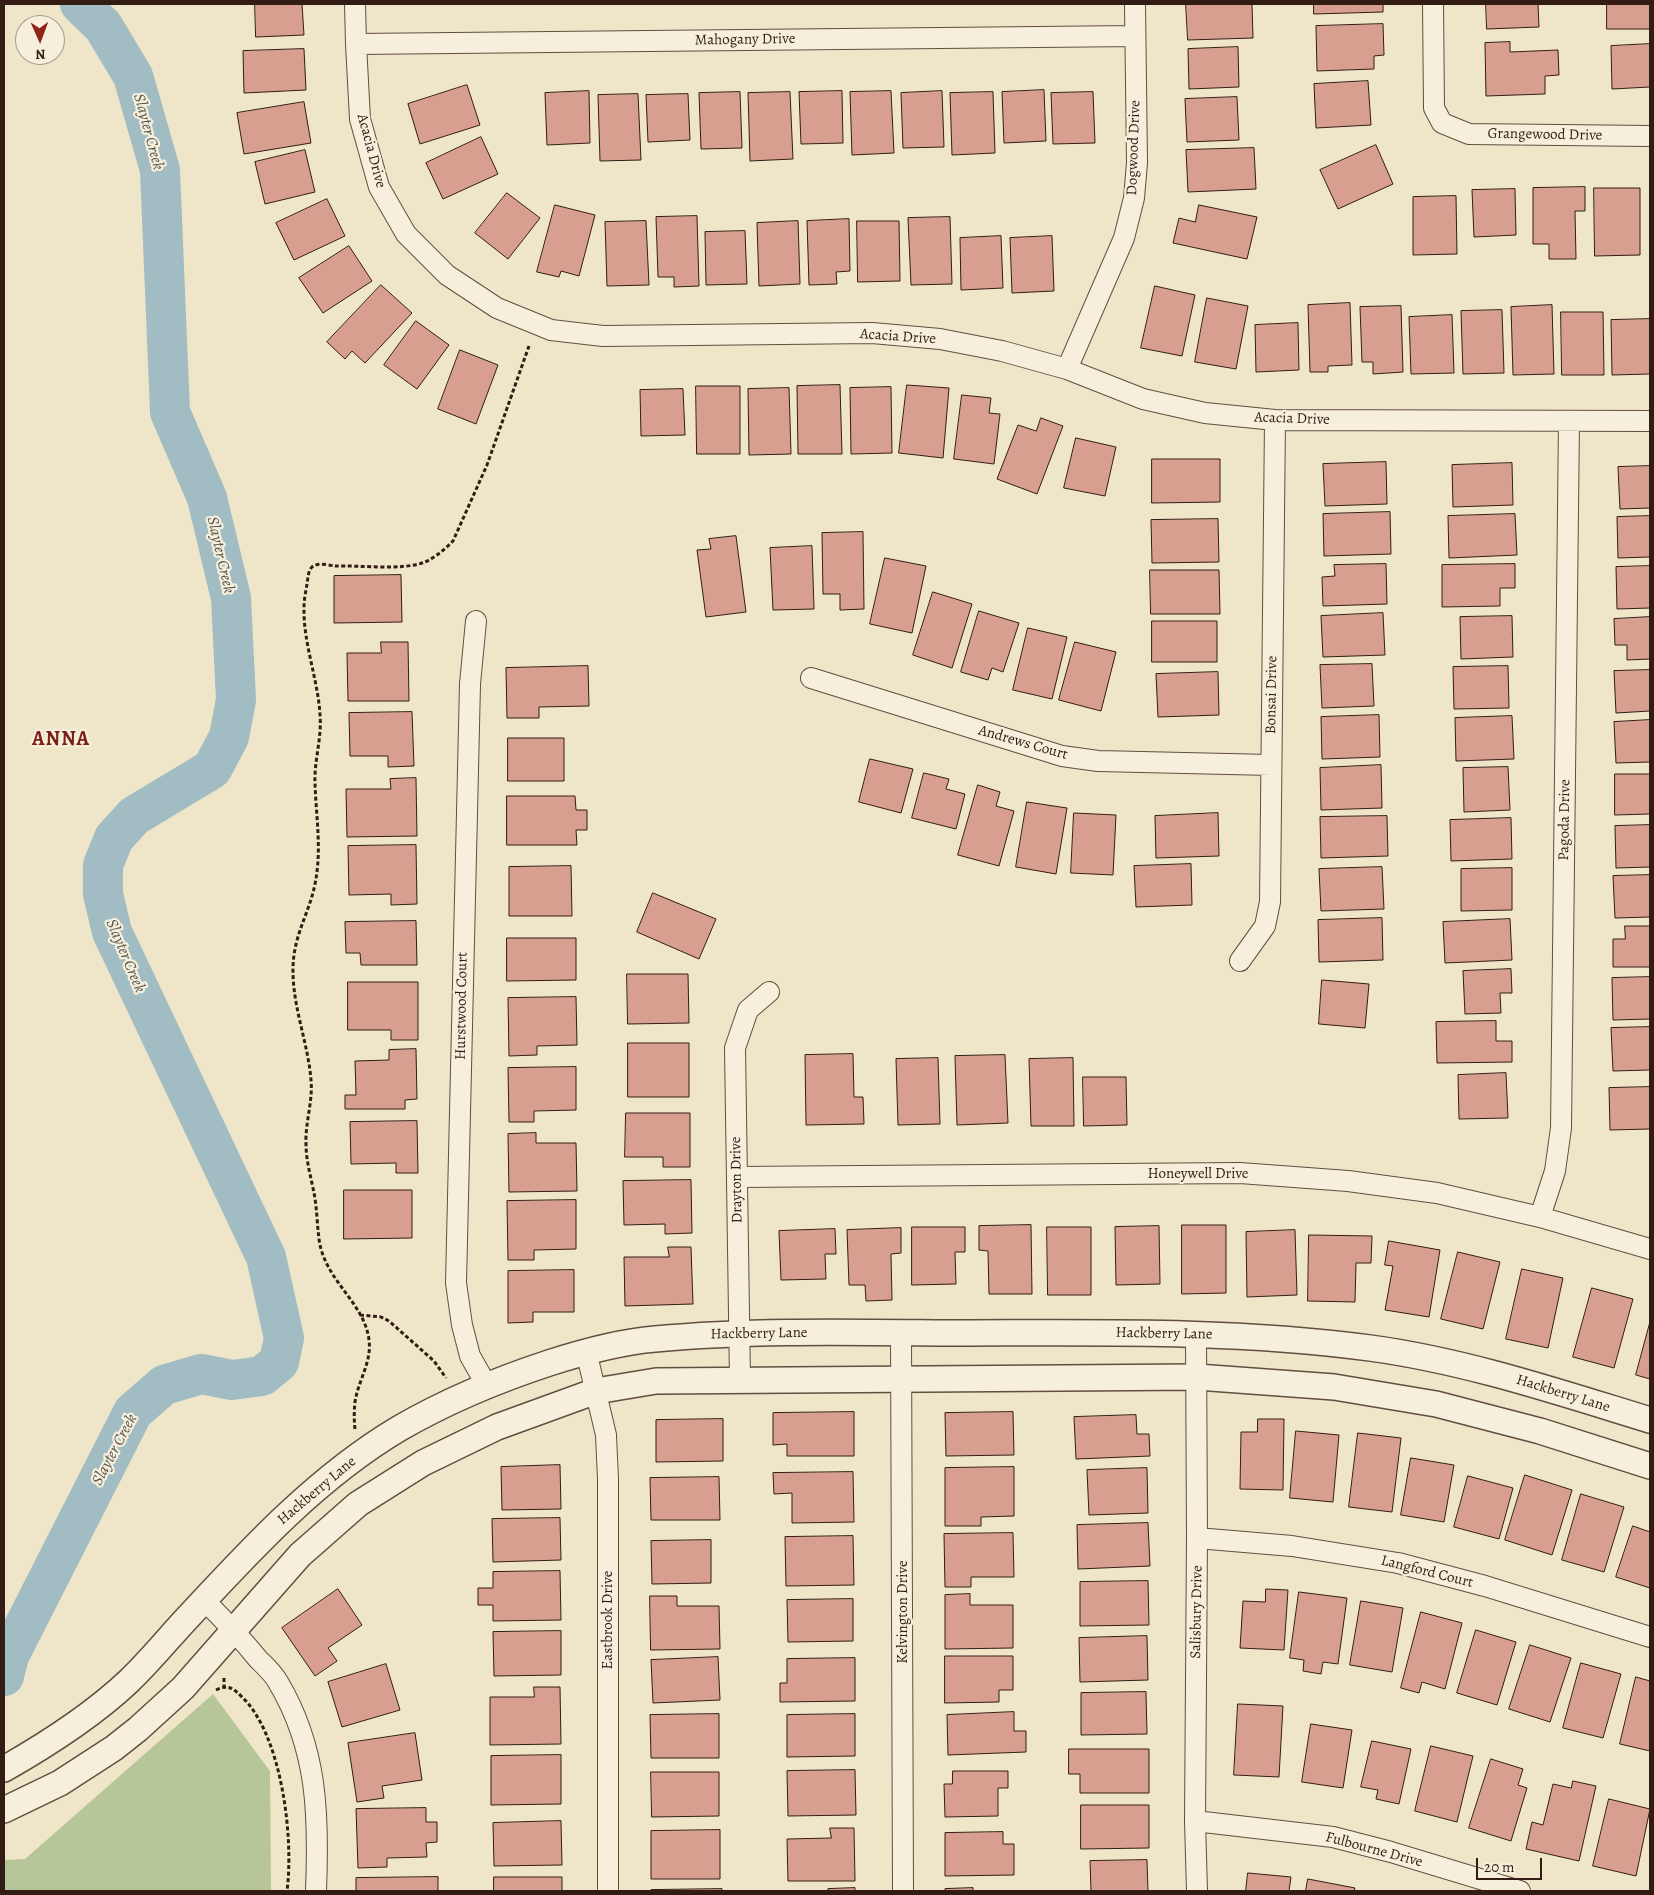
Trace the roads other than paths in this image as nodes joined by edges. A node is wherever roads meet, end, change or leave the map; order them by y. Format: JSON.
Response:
{"nodes":[{"id":1,"x":356,"y":4,"type":"edge"},
{"id":2,"x":1135,"y":4,"type":"edge"},
{"id":3,"x":1433,"y":4,"type":"edge"},
{"id":4,"x":1135,"y":36,"type":"junction"},
{"id":5,"x":356,"y":44,"type":"junction"},
{"id":6,"x":1650,"y":136,"type":"edge"},
{"id":7,"x":1067,"y":369,"type":"junction"},
{"id":8,"x":1275,"y":420,"type":"junction"},
{"id":9,"x":1569,"y":421,"type":"junction"},
{"id":10,"x":1650,"y":421,"type":"edge"},
{"id":11,"x":476,"y":621,"type":"dead end"},
{"id":12,"x":811,"y":678,"type":"dead end"},
{"id":13,"x":1271,"y":765,"type":"junction"},
{"id":14,"x":1240,"y":961,"type":"dead end"},
{"id":15,"x":770,"y":992,"type":"dead end"},
{"id":16,"x":738,"y":1177,"type":"junction"},
{"id":17,"x":1540,"y":1217,"type":"junction"},
{"id":18,"x":1650,"y":1249,"type":"edge"},
{"id":19,"x":901,"y":1332,"type":"junction"},
{"id":20,"x":740,"y":1333,"type":"junction"},
{"id":21,"x":1196,"y":1333,"type":"junction"},
{"id":22,"x":586,"y":1351,"type":"junction"},
{"id":23,"x":1197,"y":1377,"type":"junction"},
{"id":24,"x":902,"y":1378,"type":"junction"},
{"id":25,"x":740,"y":1380,"type":"junction"},
{"id":26,"x":486,"y":1386,"type":"junction"},
{"id":27,"x":596,"y":1391,"type":"junction"},
{"id":28,"x":1650,"y":1420,"type":"edge"},
{"id":29,"x":1650,"y":1466,"type":"edge"},
{"id":30,"x":1198,"y":1538,"type":"junction"},
{"id":31,"x":204,"y":1600,"type":"junction"},
{"id":32,"x":234,"y":1630,"type":"junction"},
{"id":33,"x":1650,"y":1637,"type":"edge"},
{"id":34,"x":4,"y":1770,"type":"edge"},
{"id":35,"x":4,"y":1810,"type":"edge"},
{"id":36,"x":1195,"y":1821,"type":"junction"},
{"id":37,"x":316,"y":1891,"type":"edge"},
{"id":38,"x":608,"y":1891,"type":"edge"},
{"id":39,"x":903,"y":1891,"type":"edge"},
{"id":40,"x":1197,"y":1891,"type":"edge"},
{"id":41,"x":1520,"y":1891,"type":"edge"}],
"edges":[{"from":1,"to":5,"type":"street","name":"Acacia Drive"},
{"from":2,"to":4,"type":"street","name":"Dogwood Drive"},
{"from":3,"to":6,"type":"street","name":"Grangewood Drive"},
{"from":4,"to":5,"type":"street","name":"Mahogany Drive"},
{"from":4,"to":7,"type":"street","name":"Dogwood Drive"},
{"from":5,"to":7,"type":"street","name":"Acacia Drive"},
{"from":7,"to":8,"type":"street","name":"Acacia Drive"},
{"from":8,"to":9,"type":"street","name":"Acacia Drive"},
{"from":8,"to":13,"type":"street","name":"Bonsai Drive"},
{"from":9,"to":10,"type":"street","name":"Acacia Drive"},
{"from":9,"to":17,"type":"street","name":"Pagoda Drive"},
{"from":11,"to":26,"type":"street","name":"Hurstwood Court"},
{"from":12,"to":13,"type":"street","name":"Andrews Court"},
{"from":13,"to":14,"type":"street","name":"Bonsai Drive"},
{"from":15,"to":16,"type":"street","name":"Drayton Drive"},
{"from":16,"to":17,"type":"street","name":"Honeywell Drive"},
{"from":16,"to":20,"type":"street","name":"Drayton Drive"},
{"from":17,"to":18,"type":"street","name":"Honeywell Drive"},
{"from":19,"to":20,"type":"street","name":"Hackberry Lane"},
{"from":19,"to":21,"type":"street","name":"Hackberry Lane"},
{"from":19,"to":24,"type":"street","name":"Kelvington Drive"},
{"from":20,"to":22,"type":"street","name":"Hackberry Lane"},
{"from":20,"to":25,"type":"street","name":"Drayton Drive"},
{"from":21,"to":23,"type":"street","name":"Salisbury Drive"},
{"from":21,"to":28,"type":"street","name":"Hackberry Lane"},
{"from":22,"to":26,"type":"street","name":"Hackberry Lane"},
{"from":22,"to":27,"type":"street","name":"Eastbrook Drive"},
{"from":23,"to":24,"type":"street"},
{"from":23,"to":29,"type":"street"},
{"from":23,"to":30,"type":"street","name":"Salisbury Drive"},
{"from":24,"to":25,"type":"street"},
{"from":24,"to":39,"type":"street","name":"Kelvington Drive"},
{"from":25,"to":27,"type":"street"},
{"from":26,"to":31,"type":"street","name":"Hackberry Lane"},
{"from":27,"to":32,"type":"street"},
{"from":27,"to":38,"type":"street","name":"Eastbrook Drive"},
{"from":30,"to":33,"type":"street","name":"Langford Court"},
{"from":30,"to":36,"type":"street","name":"Salisbury Drive"},
{"from":31,"to":32,"type":"street"},
{"from":31,"to":34,"type":"street","name":"Hackberry Lane"},
{"from":32,"to":35,"type":"street"},
{"from":32,"to":37,"type":"street"},
{"from":36,"to":40,"type":"street","name":"Salisbury Drive"},
{"from":36,"to":41,"type":"street","name":"Fulbourne Drive"}]}
